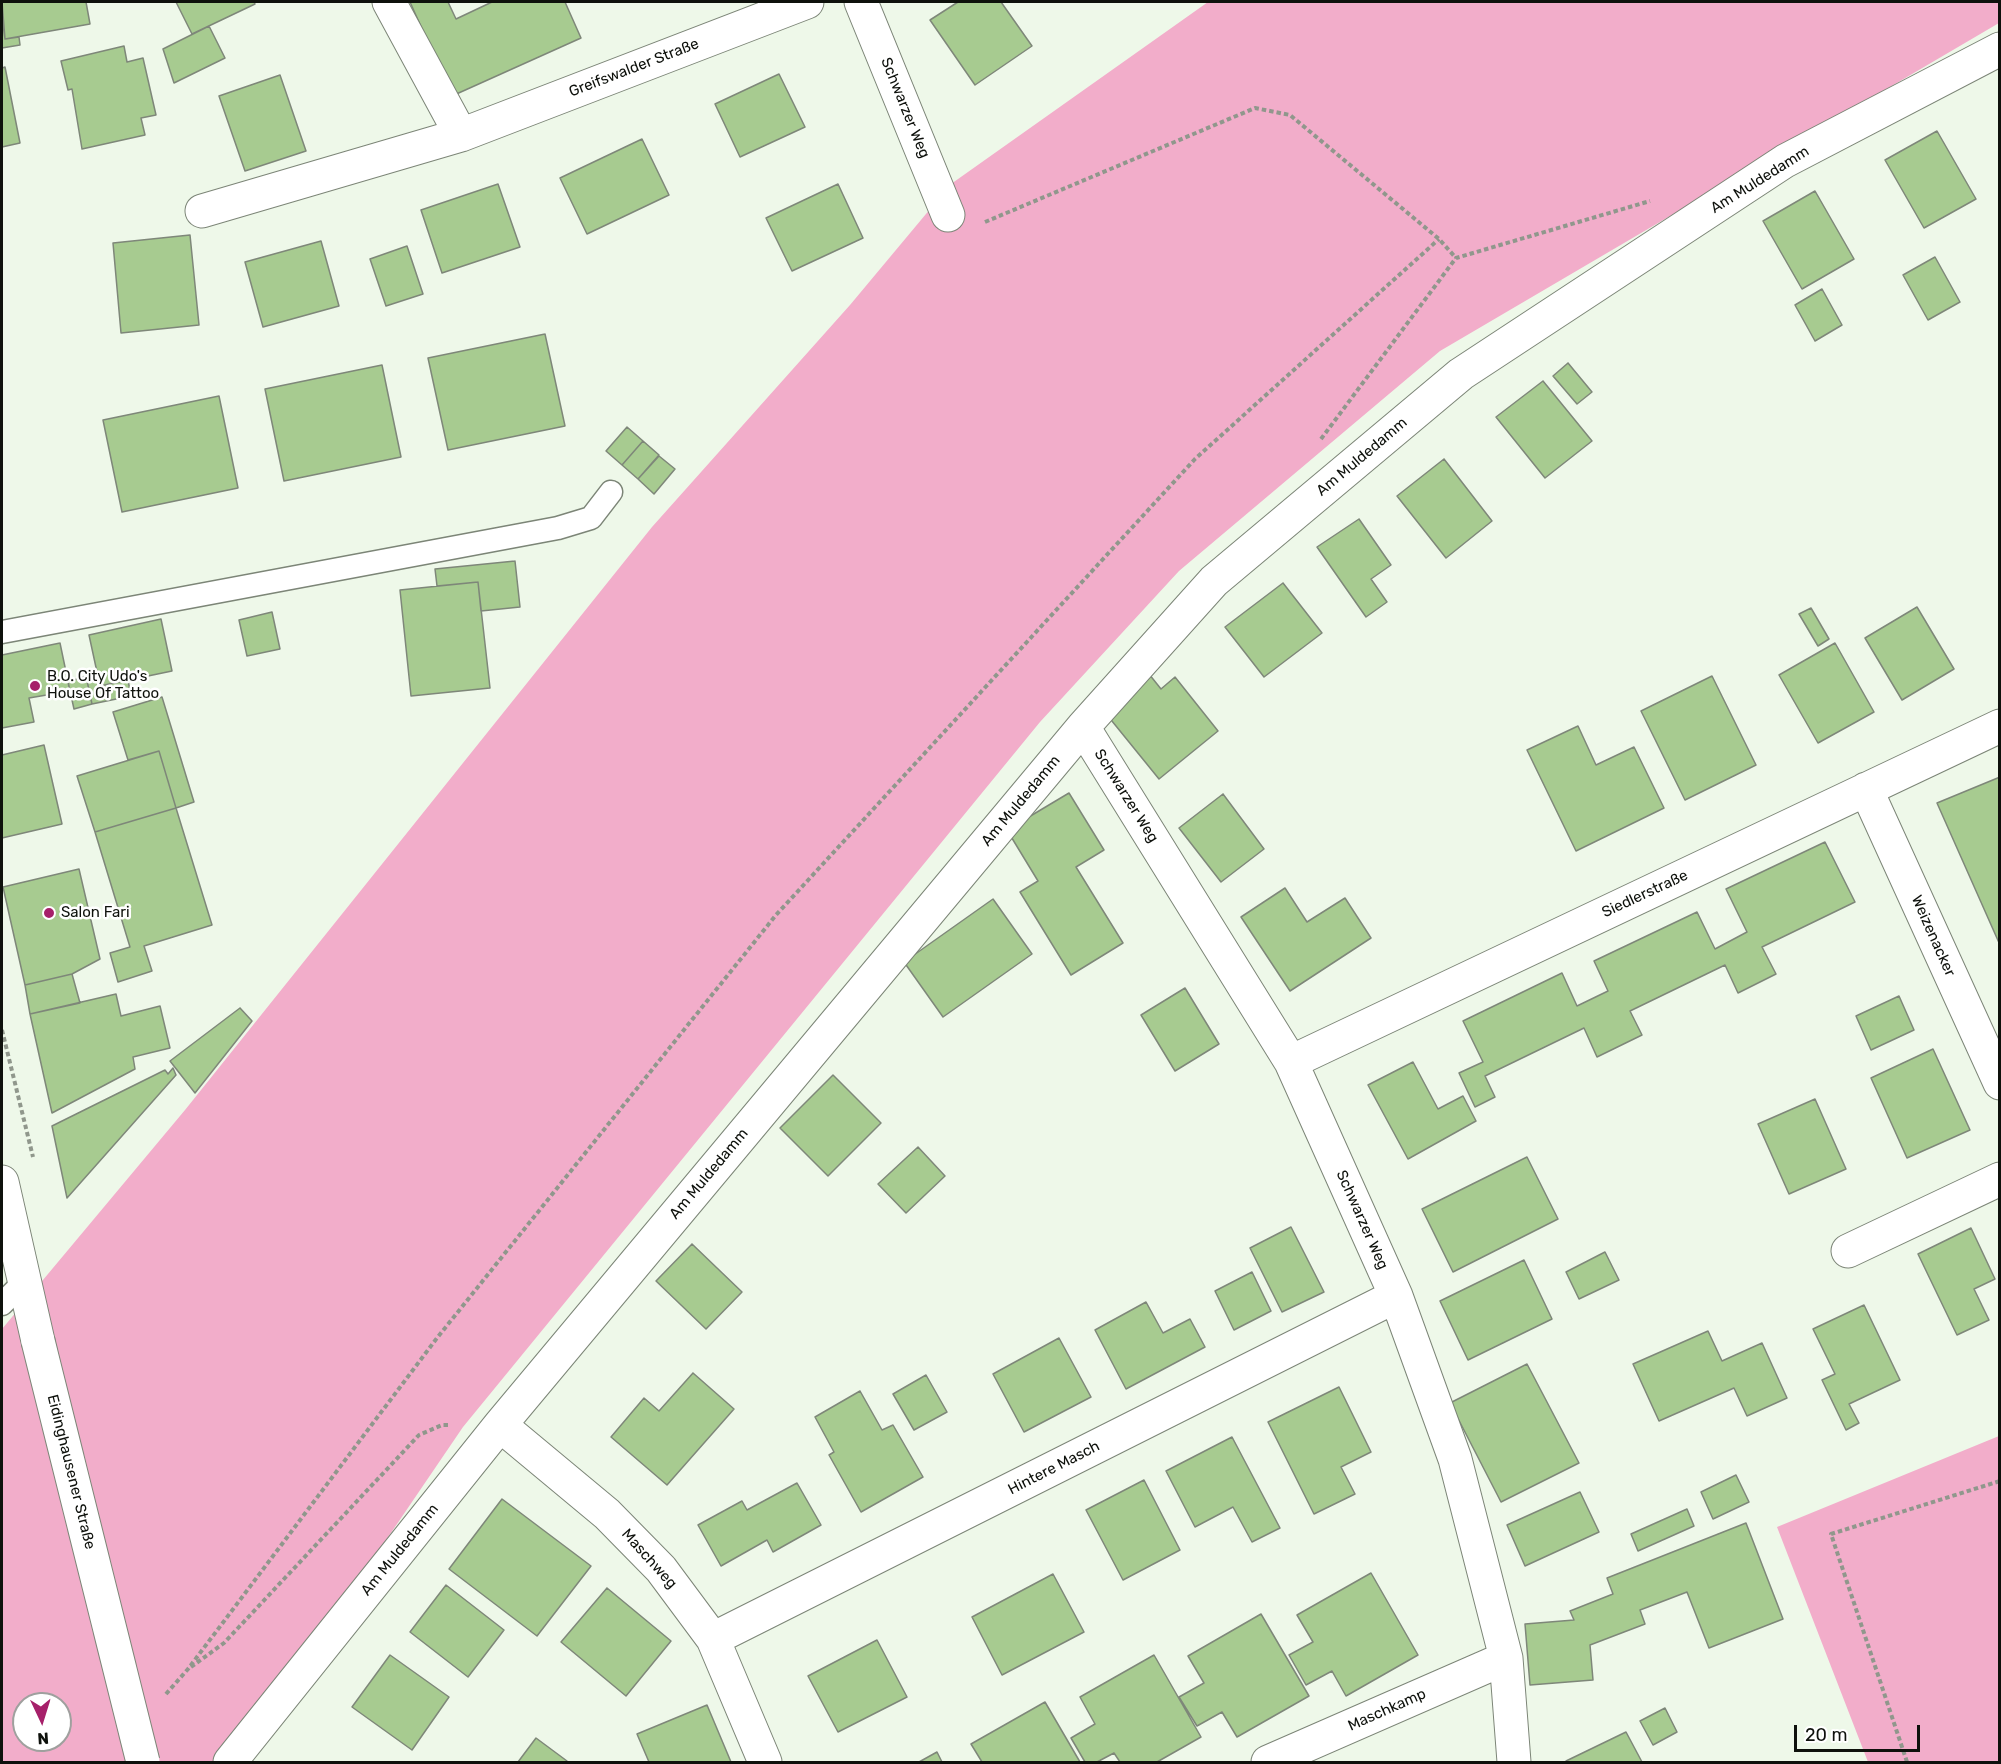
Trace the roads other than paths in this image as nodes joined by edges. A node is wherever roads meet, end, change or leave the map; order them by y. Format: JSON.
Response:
{"nodes":[{"id":1,"x":389,"y":2,"type":"edge"},
{"id":2,"x":807,"y":2,"type":"edge"},
{"id":3,"x":861,"y":2,"type":"edge"},
{"id":4,"x":2000,"y":49,"type":"edge"},
{"id":5,"x":461,"y":135,"type":"junction"},
{"id":6,"x":202,"y":211,"type":"dead end"},
{"id":7,"x":948,"y":215,"type":"road end"},
{"id":8,"x":611,"y":492,"type":"dead end"},
{"id":9,"x":2,"y":632,"type":"edge"},
{"id":10,"x":2000,"y":726,"type":"edge"},
{"id":11,"x":1083,"y":727,"type":"junction"},
{"id":12,"x":1866,"y":789,"type":"junction"},
{"id":13,"x":1291,"y":1062,"type":"junction"},
{"id":14,"x":2000,"y":1083,"type":"edge"},
{"id":15,"x":2000,"y":1179,"type":"edge"},
{"id":16,"x":2,"y":1182,"type":"edge"},
{"id":17,"x":1848,"y":1251,"type":"dead end"},
{"id":18,"x":13,"y":1293,"type":"edge"},
{"id":19,"x":1396,"y":1296,"type":"junction"},
{"id":20,"x":500,"y":1425,"type":"junction"},
{"id":21,"x":712,"y":1639,"type":"junction"},
{"id":22,"x":1506,"y":1658,"type":"junction"},
{"id":23,"x":142,"y":1762,"type":"edge"},
{"id":24,"x":230,"y":1762,"type":"edge"},
{"id":25,"x":765,"y":1762,"type":"edge"},
{"id":26,"x":1268,"y":1762,"type":"edge"},
{"id":27,"x":1514,"y":1762,"type":"edge"}],
"edges":[{"from":1,"to":5,"type":"street"},
{"from":2,"to":5,"type":"street","name":"Greifswalder Straße"},
{"from":3,"to":7,"type":"street","name":"Schwarzer Weg"},
{"from":4,"to":11,"type":"street","name":"Am Muldedamm"},
{"from":5,"to":6,"type":"street","name":"Greifswalder Straße"},
{"from":8,"to":9,"type":"lane"},
{"from":10,"to":12,"type":"street","name":"Siedlerstraße"},
{"from":11,"to":13,"type":"street","name":"Schwarzer Weg"},
{"from":11,"to":20,"type":"street","name":"Am Muldedamm"},
{"from":12,"to":13,"type":"street","name":"Siedlerstraße"},
{"from":12,"to":14,"type":"street","name":"Weizenacker"},
{"from":13,"to":19,"type":"street","name":"Schwarzer Weg"},
{"from":15,"to":17,"type":"street"},
{"from":16,"to":18,"type":"street","name":"Eidinghausener Straße"},
{"from":18,"to":23,"type":"street","name":"Eidinghausener Straße","bridge":true},
{"from":19,"to":21,"type":"street","name":"Hintere Masch"},
{"from":19,"to":22,"type":"street","name":"Schwarzer Weg"},
{"from":20,"to":21,"type":"street","name":"Maschweg"},
{"from":20,"to":24,"type":"street","name":"Am Muldedamm"},
{"from":21,"to":25,"type":"street","name":"Maschweg"},
{"from":22,"to":26,"type":"street","name":"Maschkamp"},
{"from":22,"to":27,"type":"street","name":"Schwarzer Weg"}]}
